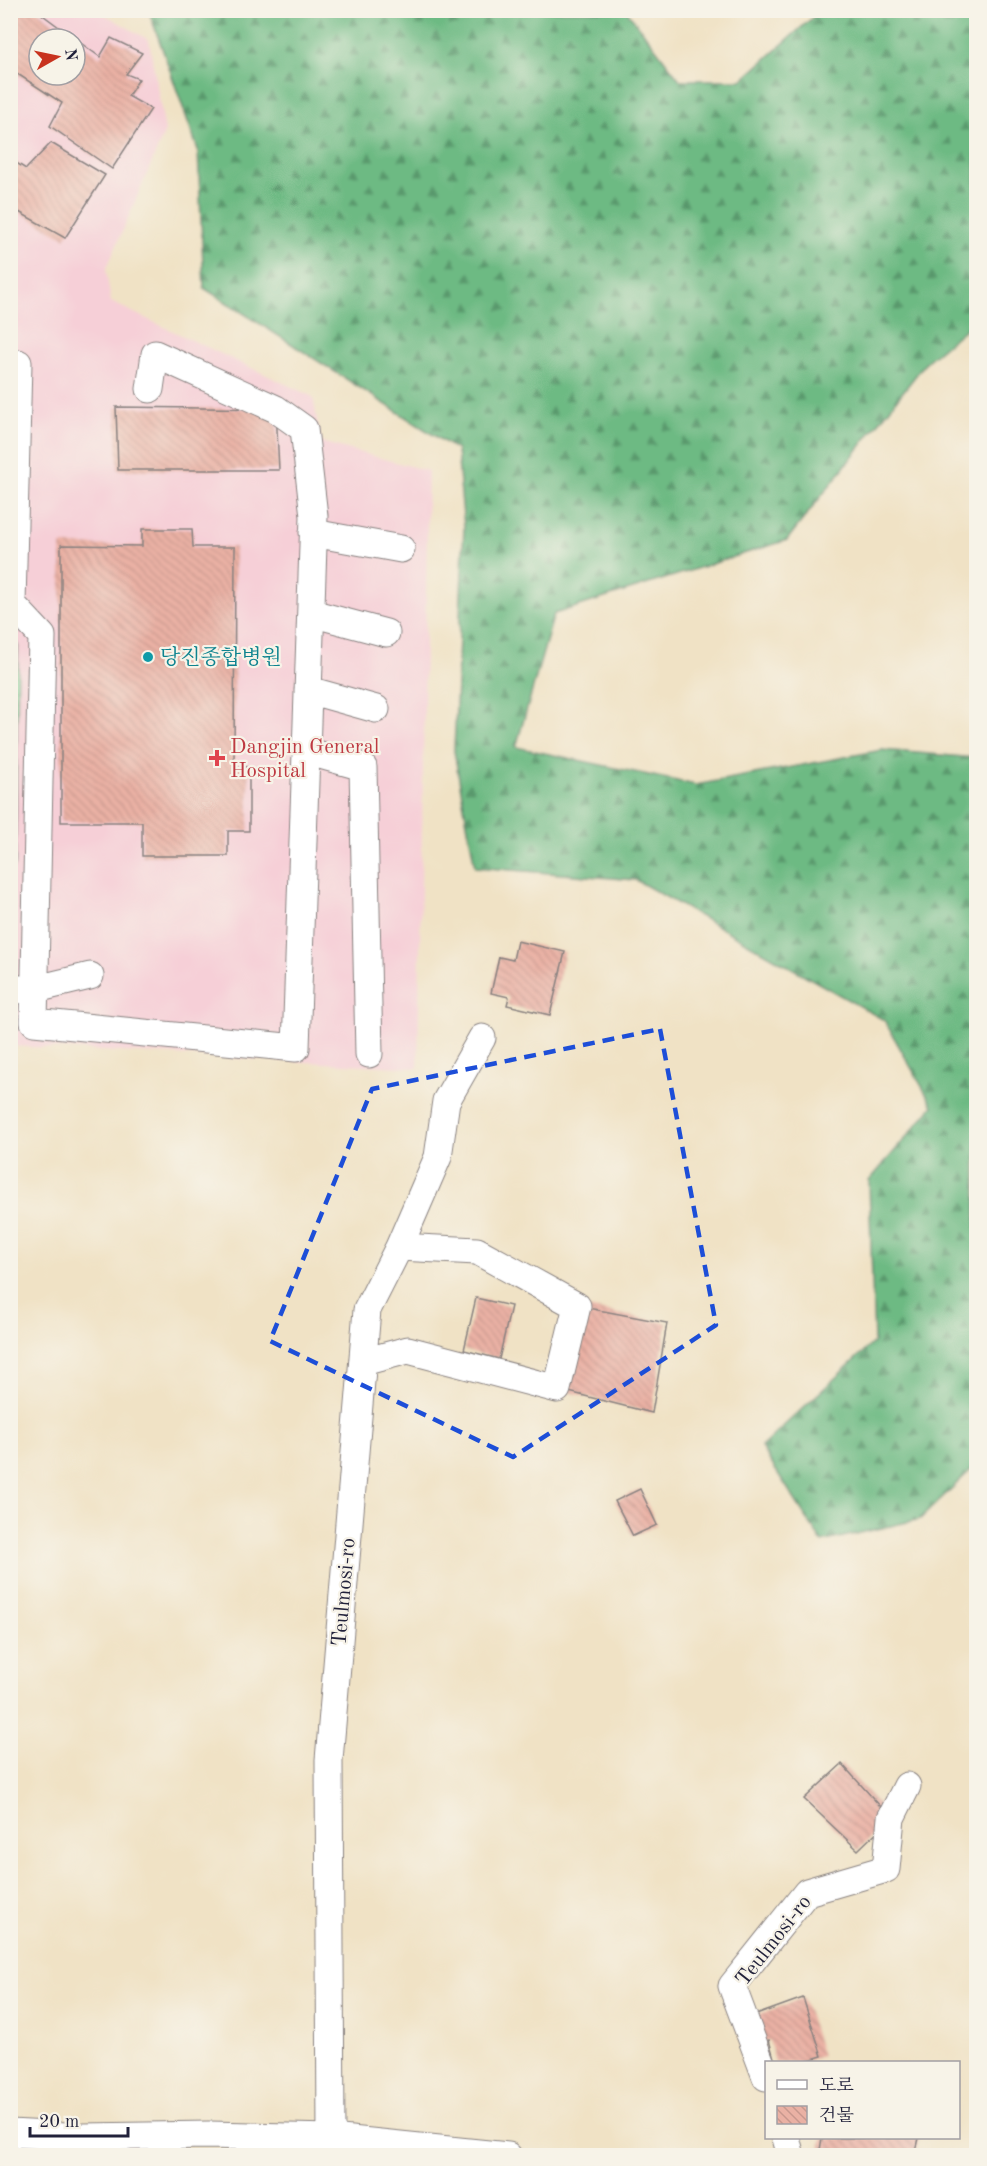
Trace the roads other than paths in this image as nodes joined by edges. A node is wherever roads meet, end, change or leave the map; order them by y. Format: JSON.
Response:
{"nodes":[{"id":1,"x":10,"y":364,"type":"edge"},
{"id":2,"x":150,"y":389,"type":"dead end"},
{"id":3,"x":13,"y":447,"type":"edge"},
{"id":4,"x":313,"y":533,"type":"junction"},
{"id":5,"x":401,"y":549,"type":"dead end"},
{"id":6,"x":11,"y":604,"type":"edge"},
{"id":7,"x":310,"y":613,"type":"junction"},
{"id":8,"x":386,"y":633,"type":"dead end"},
{"id":9,"x":308,"y":690,"type":"junction"},
{"id":10,"x":376,"y":709,"type":"dead end"},
{"id":11,"x":306,"y":751,"type":"junction"},
{"id":12,"x":90,"y":976,"type":"dead end"},
{"id":13,"x":22,"y":988,"type":"edge"},
{"id":14,"x":482,"y":1038,"type":"dead end"},
{"id":15,"x":369,"y":1054,"type":"dead end"},
{"id":16,"x":399,"y":1247,"type":"junction"},
{"id":17,"x":363,"y":1362,"type":"junction"},
{"id":18,"x":907,"y":1786,"type":"dead end"},
{"id":19,"x":765,"y":2074,"type":"edge"},
{"id":20,"x":10,"y":2133,"type":"edge"},
{"id":21,"x":331,"y":2138,"type":"junction"},
{"id":22,"x":786,"y":2139,"type":"edge"},
{"id":23,"x":508,"y":2156,"type":"edge"},
{"id":24,"x":791,"y":2156,"type":"edge"}],
"edges":[{"from":1,"to":3,"type":"street"},
{"from":2,"to":4,"type":"street"},
{"from":3,"to":6,"type":"street"},
{"from":4,"to":5,"type":"street"},
{"from":4,"to":7,"type":"street"},
{"from":6,"to":13,"type":"street"},
{"from":7,"to":8,"type":"street"},
{"from":7,"to":9,"type":"street"},
{"from":9,"to":10,"type":"street"},
{"from":9,"to":11,"type":"street"},
{"from":11,"to":13,"type":"street"},
{"from":11,"to":15,"type":"street"},
{"from":12,"to":13,"type":"street"},
{"from":14,"to":16,"type":"street","name":"Teulmosi-ro"},
{"from":16,"to":17,"type":"street","name":"Teulmosi-ro"},
{"from":16,"to":17,"type":"street"},
{"from":17,"to":21,"type":"street","name":"Teulmosi-ro"},
{"from":18,"to":19,"type":"street","name":"Teulmosi-ro"},
{"from":20,"to":21,"type":"street"},
{"from":21,"to":23,"type":"street"},
{"from":22,"to":24,"type":"street"}]}
